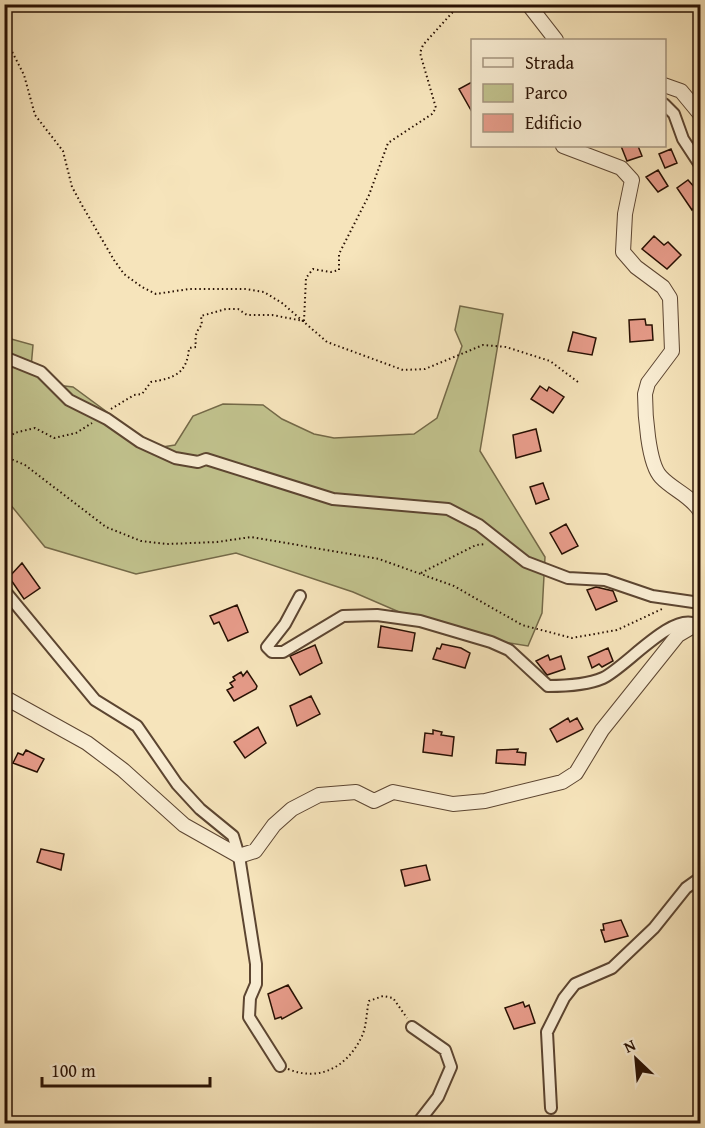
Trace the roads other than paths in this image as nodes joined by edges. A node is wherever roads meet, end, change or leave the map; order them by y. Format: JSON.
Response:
{"nodes":[{"id":1,"x":528,"y":4,"type":"edge"},
{"id":2,"x":539,"y":22,"type":"junction"},
{"id":3,"x":541,"y":39,"type":"edge"},
{"id":4,"x":555,"y":39,"type":"edge"},
{"id":5,"x":666,"y":86,"type":"edge"},
{"id":6,"x":666,"y":106,"type":"edge"},
{"id":7,"x":700,"y":114,"type":"edge"},
{"id":8,"x":566,"y":147,"type":"edge"},
{"id":9,"x":700,"y":165,"type":"edge"},
{"id":10,"x":4,"y":357,"type":"edge"},
{"id":11,"x":700,"y":509,"type":"edge"},
{"id":12,"x":4,"y":590,"type":"edge"},
{"id":13,"x":300,"y":596,"type":"dead end"},
{"id":14,"x":700,"y":603,"type":"edge"},
{"id":15,"x":698,"y":623,"type":"edge"},
{"id":16,"x":4,"y":697,"type":"edge"},
{"id":17,"x":239,"y":856,"type":"junction"},
{"id":18,"x":700,"y":878,"type":"edge"},
{"id":19,"x":412,"y":1027,"type":"road end"},
{"id":20,"x":280,"y":1066,"type":"road end"},
{"id":21,"x":551,"y":1108,"type":"dead end"},
{"id":22,"x":417,"y":1124,"type":"edge"}],
"edges":[{"from":1,"to":2,"type":"street"},
{"from":2,"to":3,"type":"street"},
{"from":2,"to":4,"type":"street"},
{"from":5,"to":7,"type":"street"},
{"from":6,"to":9,"type":"street"},
{"from":8,"to":11,"type":"street"},
{"from":10,"to":14,"type":"street"},
{"from":12,"to":17,"type":"street"},
{"from":13,"to":15,"type":"street"},
{"from":15,"to":17,"type":"street"},
{"from":16,"to":17,"type":"street"},
{"from":17,"to":20,"type":"street"},
{"from":18,"to":21,"type":"street"},
{"from":19,"to":22,"type":"street"}]}
